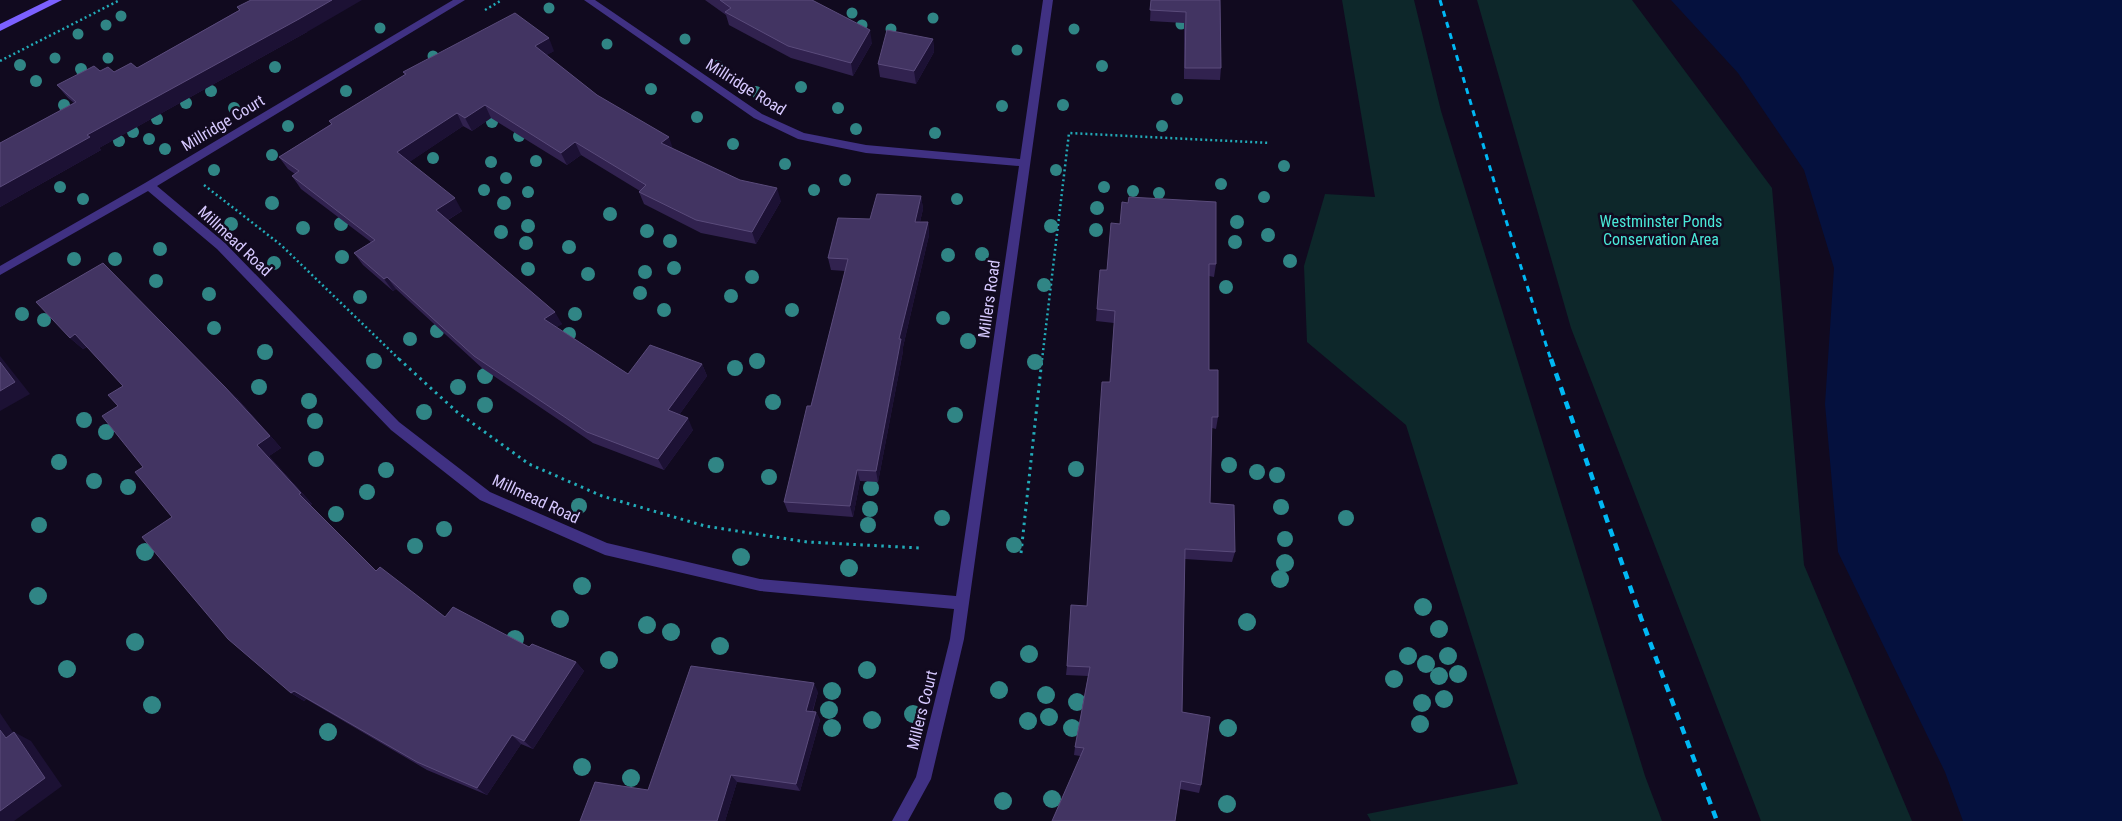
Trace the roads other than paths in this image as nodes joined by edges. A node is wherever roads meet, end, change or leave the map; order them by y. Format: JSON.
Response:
{"nodes":[{"id":1,"x":57,"y":0,"type":"edge"},
{"id":2,"x":460,"y":0,"type":"edge"},
{"id":3,"x":589,"y":0,"type":"edge"},
{"id":4,"x":1048,"y":0,"type":"edge"},
{"id":5,"x":0,"y":28,"type":"edge"},
{"id":6,"x":1025,"y":163,"type":"junction"},
{"id":7,"x":149,"y":186,"type":"junction"},
{"id":8,"x":0,"y":271,"type":"edge"},
{"id":9,"x":962,"y":603,"type":"junction"},
{"id":10,"x":900,"y":821,"type":"edge"}],
"edges":[{"from":1,"to":5,"type":"main road"},
{"from":2,"to":7,"type":"street","name":"Millridge Court"},
{"from":3,"to":6,"type":"street","name":"Millridge Road"},
{"from":4,"to":6,"type":"street","name":"Millers Road"},
{"from":6,"to":9,"type":"street","name":"Millers Road"},
{"from":7,"to":8,"type":"street","name":"Millridge Court"},
{"from":7,"to":9,"type":"street","name":"Millmead Road"},
{"from":9,"to":10,"type":"street","name":"Millers Court"}]}
